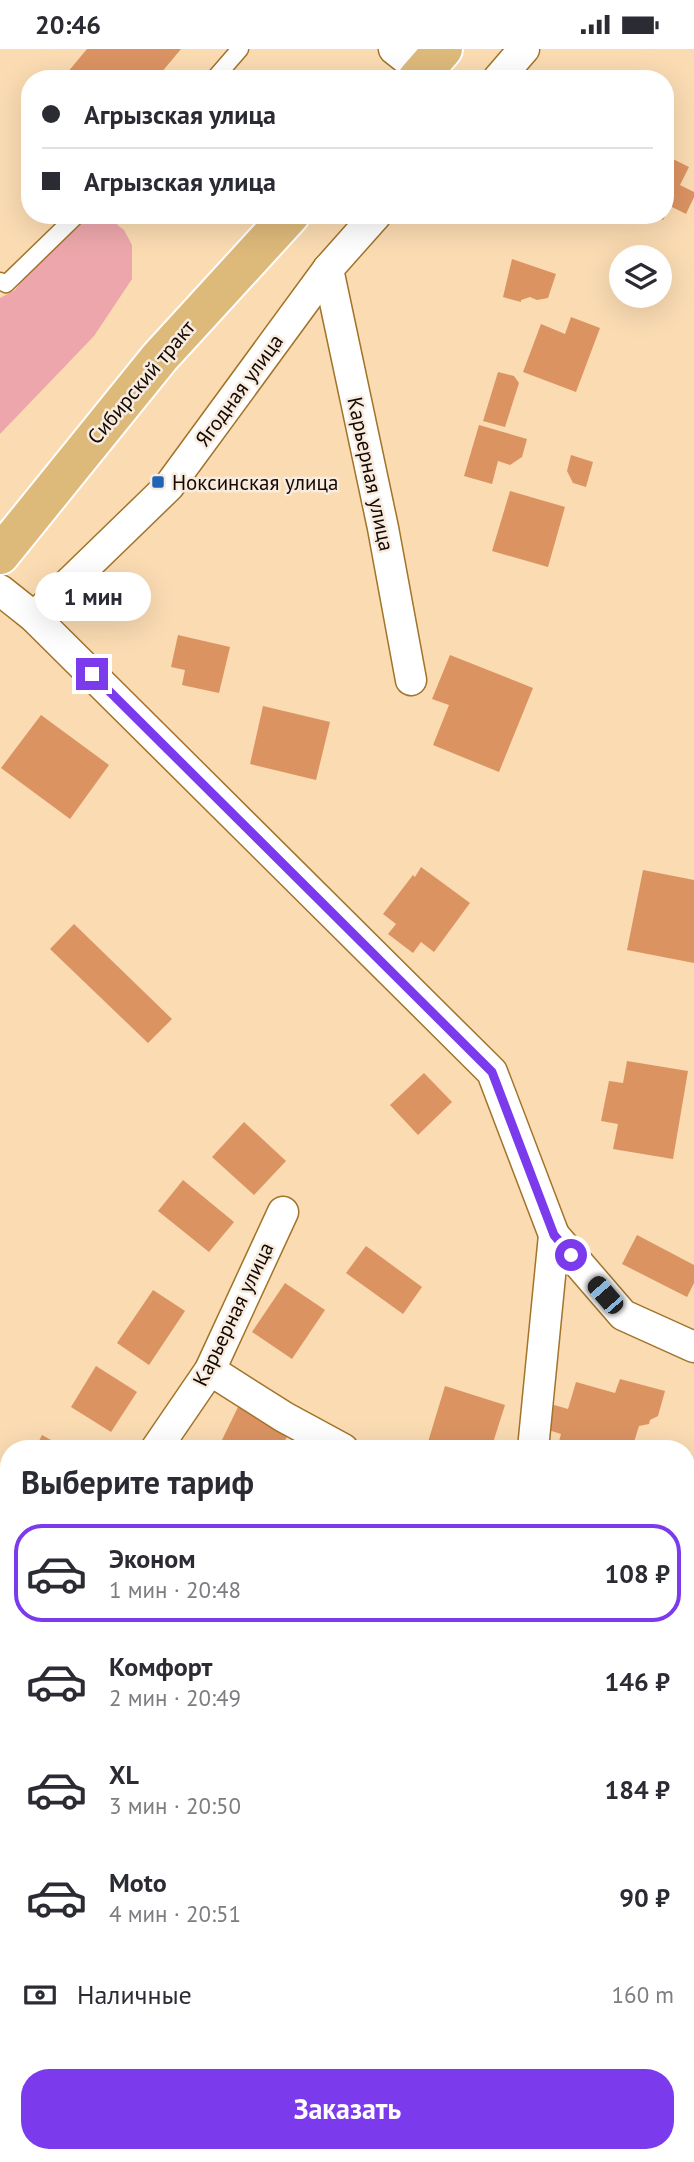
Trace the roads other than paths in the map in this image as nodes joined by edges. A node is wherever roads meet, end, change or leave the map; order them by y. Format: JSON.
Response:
{"nodes":[{"id":1,"x":240,"y":49,"type":"edge"},
{"id":2,"x":524,"y":49,"type":"edge"},
{"id":3,"x":222,"y":70,"type":"edge"},
{"id":4,"x":506,"y":70,"type":"edge"},
{"id":5,"x":68,"y":224,"type":"edge"},
{"id":6,"x":282,"y":224,"type":"edge"},
{"id":7,"x":368,"y":224,"type":"edge"},
{"id":8,"x":328,"y":269,"type":"junction"},
{"id":9,"x":0,"y":281,"type":"edge"},
{"id":10,"x":0,"y":555,"type":"edge"},
{"id":11,"x":0,"y":590,"type":"edge"},
{"id":12,"x":34,"y":617,"type":"junction"},
{"id":13,"x":411,"y":680,"type":"dead end"},
{"id":14,"x":283,"y":1212,"type":"dead end"},
{"id":15,"x":554,"y":1235,"type":"junction"},
{"id":16,"x":694,"y":1347,"type":"edge"},
{"id":17,"x":211,"y":1370,"type":"junction"},
{"id":18,"x":162,"y":1440,"type":"edge"},
{"id":19,"x":327,"y":1440,"type":"edge"},
{"id":20,"x":534,"y":1440,"type":"edge"}],
"edges":[{"from":1,"to":3,"type":"lane"},
{"from":2,"to":4,"type":"street"},
{"from":5,"to":9,"type":"lane"},
{"from":6,"to":10,"type":"main road","name":"Сибирский тракт"},
{"from":7,"to":8,"type":"street","name":"Ягодная улица"},
{"from":8,"to":12,"type":"street","name":"Ягодная улица"},
{"from":8,"to":13,"type":"street","name":"Карьерная улица"},
{"from":11,"to":12,"type":"street"},
{"from":12,"to":15,"type":"street"},
{"from":14,"to":17,"type":"street","name":"Карьерная улица"},
{"from":15,"to":16,"type":"street"},
{"from":15,"to":20,"type":"street"},
{"from":17,"to":18,"type":"street","name":"Карьерная улица"},
{"from":17,"to":19,"type":"street"}]}
